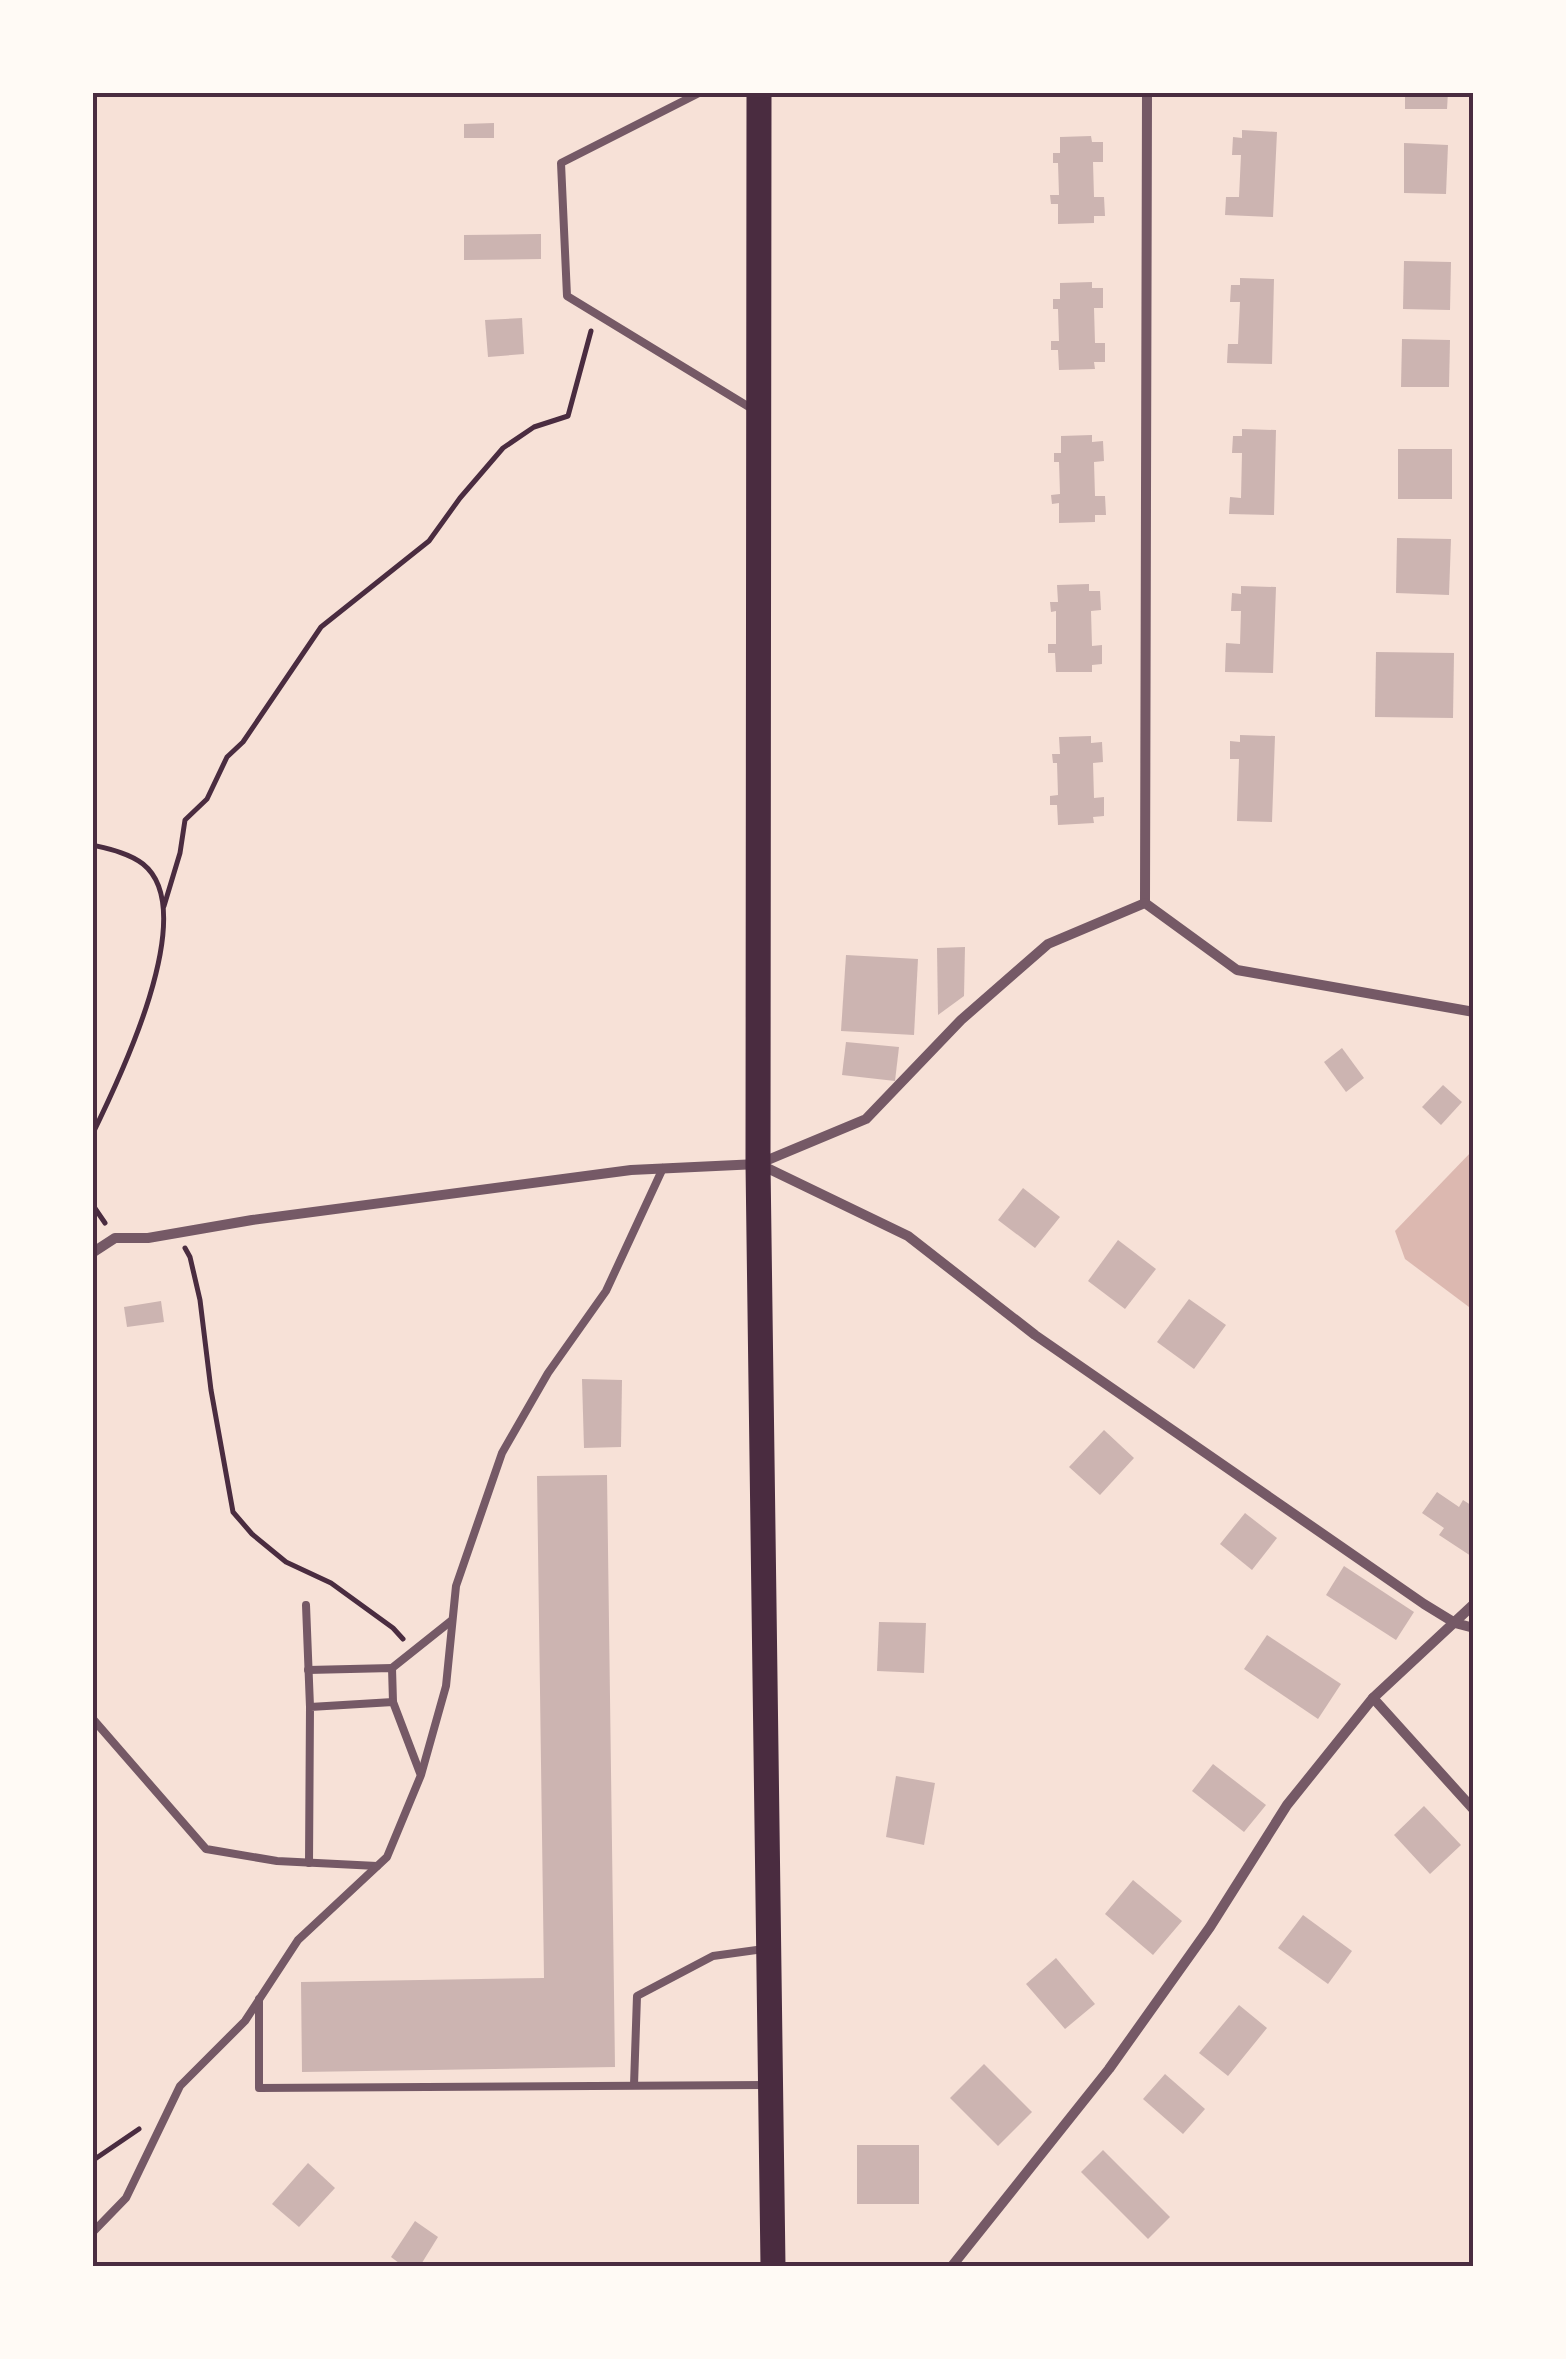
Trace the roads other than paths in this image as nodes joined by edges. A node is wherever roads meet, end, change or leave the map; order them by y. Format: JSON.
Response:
{"nodes":[{"id":1,"x":701,"y":92,"type":"edge"},
{"id":2,"x":759,"y":92,"type":"edge"},
{"id":3,"x":1146,"y":92,"type":"edge"},
{"id":4,"x":759,"y":413,"type":"junction"},
{"id":5,"x":1146,"y":902,"type":"junction"},
{"id":6,"x":1474,"y":1012,"type":"edge"},
{"id":7,"x":758,"y":1164,"type":"junction"},
{"id":8,"x":663,"y":1168,"type":"junction"},
{"id":9,"x":92,"y":1253,"type":"edge"},
{"id":10,"x":1474,"y":1604,"type":"edge"},
{"id":11,"x":306,"y":1605,"type":"dead end"},
{"id":12,"x":452,"y":1620,"type":"junction"},
{"id":13,"x":1455,"y":1623,"type":"junction"},
{"id":14,"x":1474,"y":1628,"type":"edge"},
{"id":15,"x":392,"y":1668,"type":"junction"},
{"id":16,"x":308,"y":1670,"type":"junction"},
{"id":17,"x":1373,"y":1698,"type":"junction"},
{"id":18,"x":393,"y":1702,"type":"junction"},
{"id":19,"x":310,"y":1707,"type":"junction"},
{"id":20,"x":92,"y":1718,"type":"edge"},
{"id":21,"x":420,"y":1775,"type":"junction"},
{"id":22,"x":1474,"y":1810,"type":"edge"},
{"id":23,"x":309,"y":1863,"type":"junction"},
{"id":24,"x":377,"y":1866,"type":"junction"},
{"id":25,"x":769,"y":1948,"type":"junction"},
{"id":26,"x":259,"y":1999,"type":"junction"},
{"id":27,"x":634,"y":2085,"type":"junction"},
{"id":28,"x":771,"y":2085,"type":"junction"},
{"id":29,"x":92,"y":2233,"type":"edge"},
{"id":30,"x":773,"y":2266,"type":"edge"},
{"id":31,"x":952,"y":2266,"type":"edge"}],
"edges":[{"from":1,"to":4,"type":"lane"},
{"from":2,"to":4,"type":"main road"},
{"from":3,"to":5,"type":"street"},
{"from":4,"to":7,"type":"main road"},
{"from":5,"to":6,"type":"street"},
{"from":5,"to":7,"type":"street"},
{"from":7,"to":8,"type":"street"},
{"from":7,"to":13,"type":"street"},
{"from":7,"to":25,"type":"main road"},
{"from":8,"to":9,"type":"street"},
{"from":8,"to":12,"type":"lane"},
{"from":10,"to":13,"type":"street"},
{"from":11,"to":16,"type":"lane"},
{"from":12,"to":15,"type":"lane"},
{"from":12,"to":21,"type":"lane"},
{"from":13,"to":14,"type":"street"},
{"from":13,"to":17,"type":"street"},
{"from":15,"to":16,"type":"lane"},
{"from":15,"to":18,"type":"lane"},
{"from":16,"to":19,"type":"lane"},
{"from":17,"to":22,"type":"street"},
{"from":17,"to":31,"type":"street"},
{"from":18,"to":19,"type":"lane"},
{"from":18,"to":21,"type":"lane"},
{"from":19,"to":23,"type":"lane"},
{"from":20,"to":23,"type":"lane"},
{"from":21,"to":24,"type":"lane"},
{"from":23,"to":24,"type":"lane"},
{"from":24,"to":26,"type":"lane"},
{"from":25,"to":27,"type":"lane"},
{"from":25,"to":28,"type":"main road"},
{"from":26,"to":27,"type":"lane"},
{"from":26,"to":29,"type":"lane"},
{"from":27,"to":28,"type":"lane"},
{"from":28,"to":30,"type":"main road"}]}
